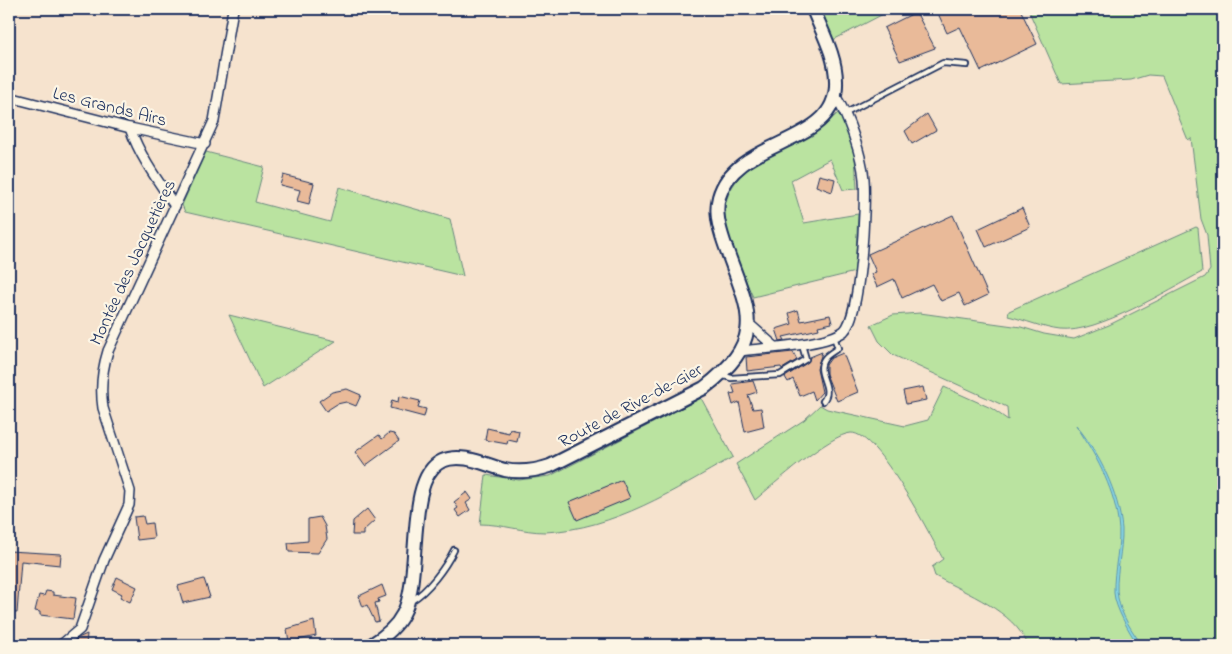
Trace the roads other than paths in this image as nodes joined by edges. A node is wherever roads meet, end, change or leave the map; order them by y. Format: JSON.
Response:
{"nodes":[{"id":1,"x":233,"y":9,"type":"edge"},
{"id":2,"x":813,"y":9,"type":"edge"},
{"id":3,"x":967,"y":65,"type":"dead end"},
{"id":4,"x":9,"y":96,"type":"edge"},
{"id":5,"x":836,"y":97,"type":"junction"},
{"id":6,"x":846,"y":113,"type":"junction"},
{"id":7,"x":130,"y":128,"type":"junction"},
{"id":8,"x":205,"y":144,"type":"junction"},
{"id":9,"x":175,"y":206,"type":"junction"},
{"id":10,"x":749,"y":324,"type":"junction"},
{"id":11,"x":834,"y":337,"type":"junction"},
{"id":12,"x":802,"y":343,"type":"junction"},
{"id":13,"x":774,"y":346,"type":"junction"},
{"id":14,"x":740,"y":351,"type":"junction"},
{"id":15,"x":721,"y":375,"type":"junction"},
{"id":16,"x":823,"y":401,"type":"dead end"},
{"id":17,"x":454,"y":550,"type":"dead end"},
{"id":18,"x":407,"y":603,"type":"junction"},
{"id":19,"x":62,"y":645,"type":"edge"},
{"id":20,"x":371,"y":645,"type":"edge"}],
"edges":[{"from":1,"to":8,"type":"street","name":"Montée des Jacquetières"},
{"from":2,"to":5,"type":"main road"},
{"from":3,"to":6,"type":"lane"},
{"from":4,"to":7,"type":"street","name":"Les Grands Airs"},
{"from":5,"to":6,"type":"street"},
{"from":5,"to":10,"type":"main road","name":"Route de Rive-de-Gier"},
{"from":6,"to":11,"type":"street"},
{"from":7,"to":8,"type":"street","name":"Les Grands Airs"},
{"from":7,"to":9,"type":"street"},
{"from":8,"to":9,"type":"street","name":"Montée des Jacquetières"},
{"from":9,"to":19,"type":"street","name":"Montée des Jacquetières"},
{"from":10,"to":13,"type":"street"},
{"from":10,"to":14,"type":"main road","name":"Route de Rive-de-Gier"},
{"from":11,"to":12,"type":"street"},
{"from":11,"to":16,"type":"lane"},
{"from":12,"to":13,"type":"street"},
{"from":12,"to":15,"type":"lane"},
{"from":13,"to":14,"type":"street"},
{"from":14,"to":15,"type":"main road","name":"Route de Rive-de-Gier"},
{"from":15,"to":18,"type":"main road","name":"Route de Rive-de-Gier"},
{"from":17,"to":18,"type":"lane"},
{"from":18,"to":20,"type":"main road","name":"Route de Rive-de-Gier"}]}
